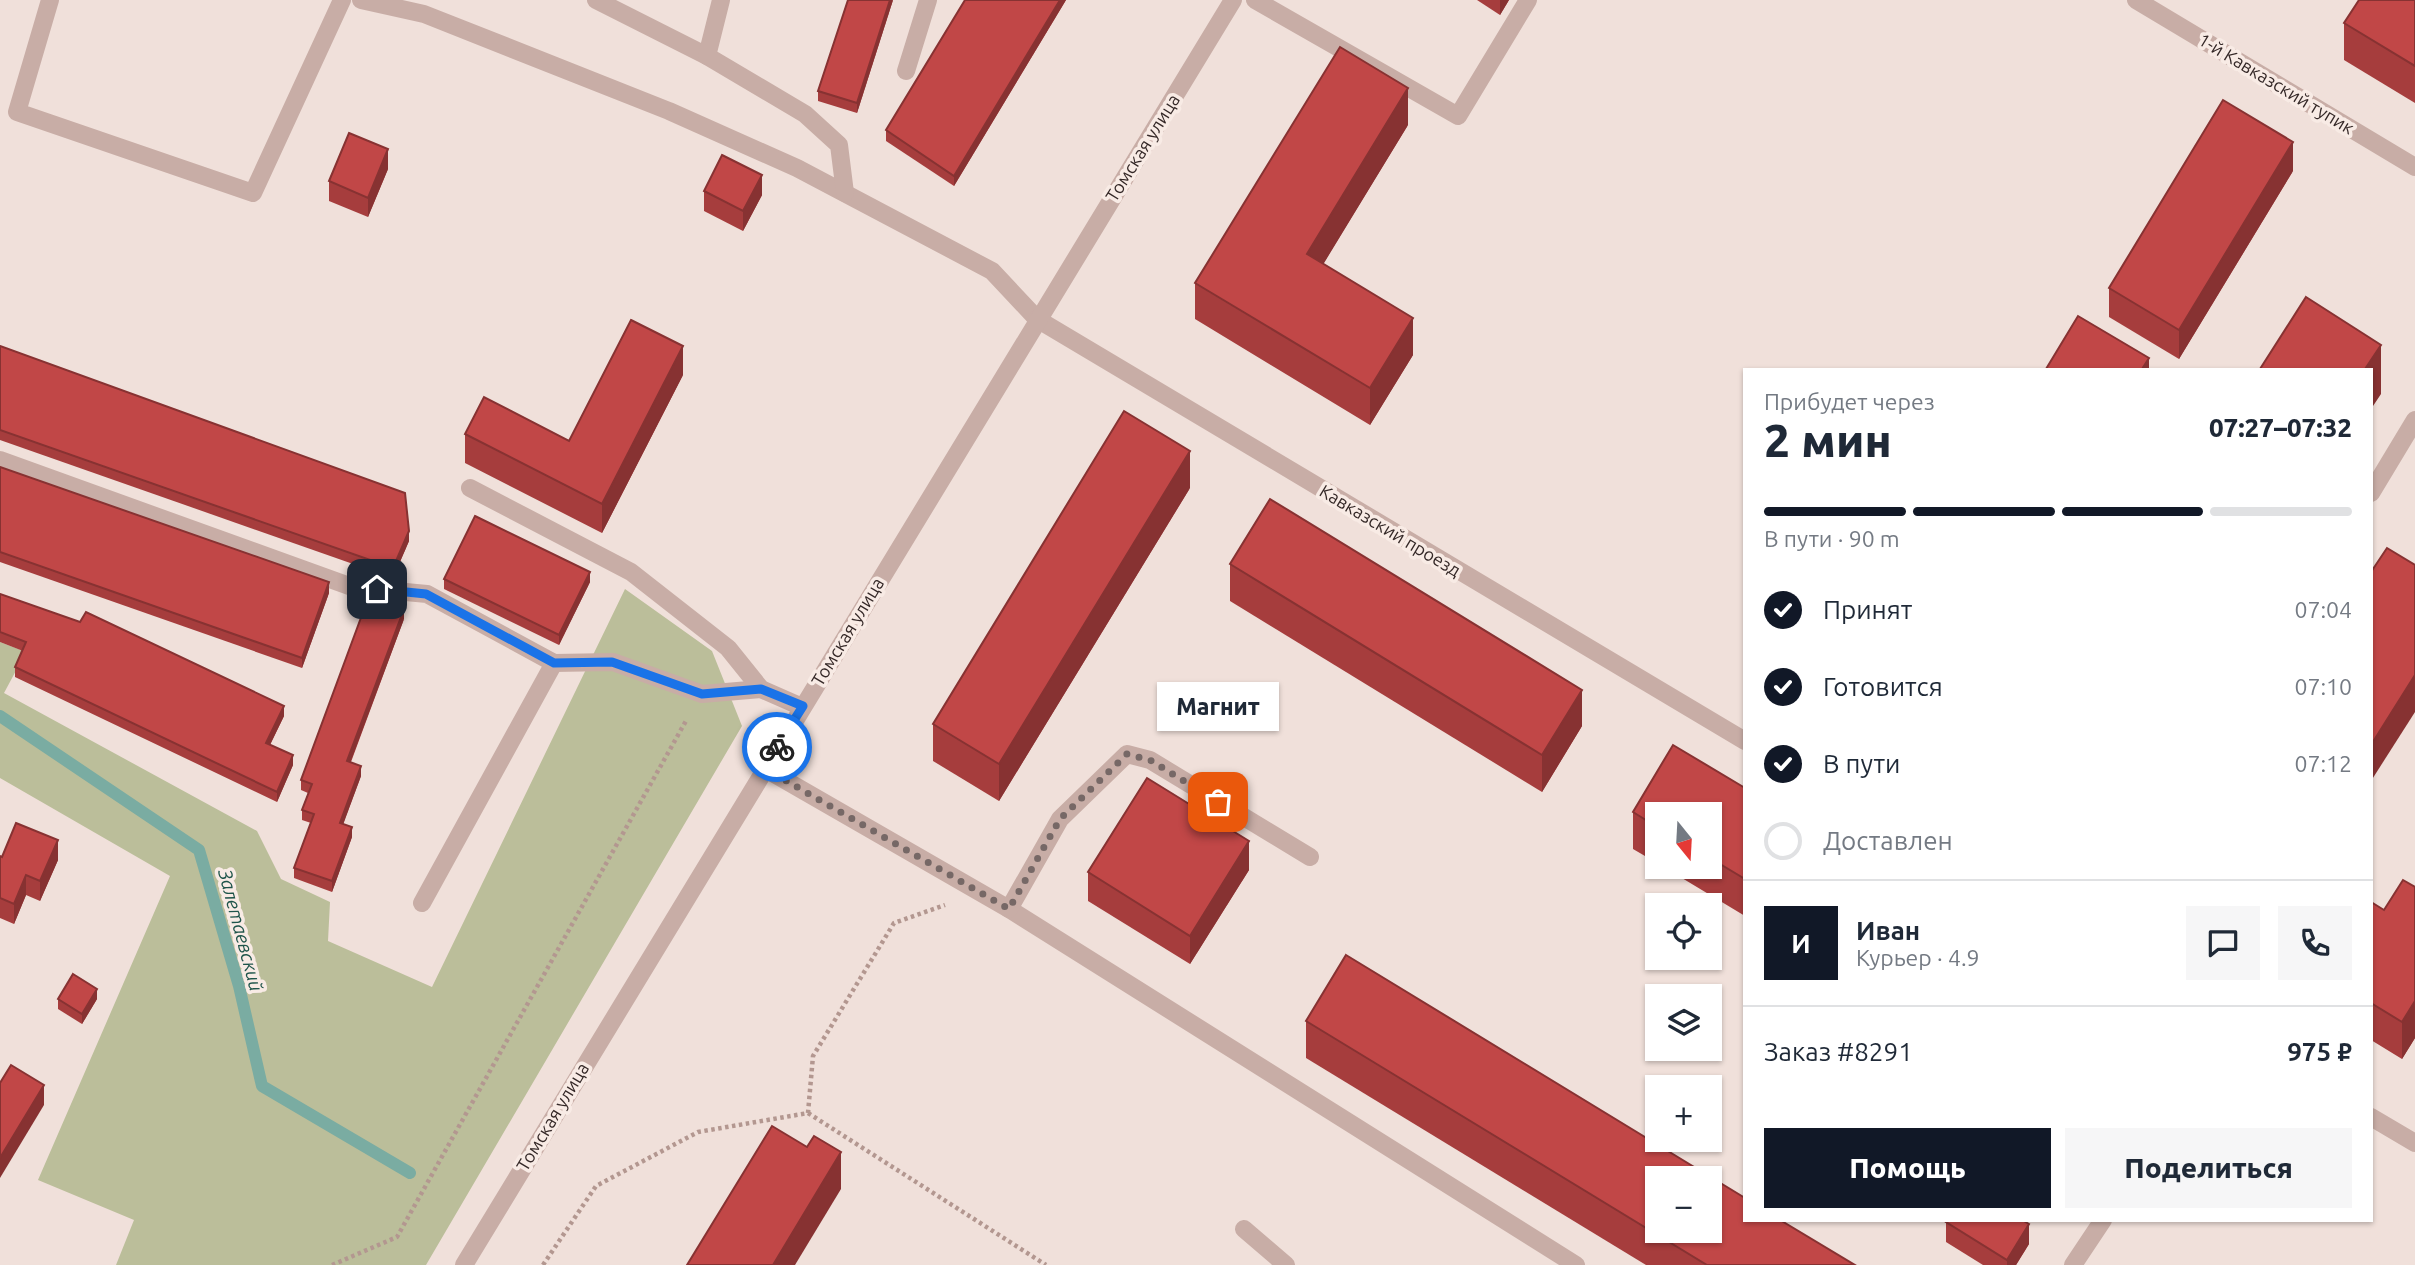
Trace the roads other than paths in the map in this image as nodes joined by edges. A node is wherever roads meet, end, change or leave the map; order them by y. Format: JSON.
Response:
{"nodes":[{"id":1,"x":50,"y":0,"type":"edge"},
{"id":2,"x":342,"y":0,"type":"edge"},
{"id":3,"x":361,"y":0,"type":"edge"},
{"id":4,"x":596,"y":0,"type":"edge"},
{"id":5,"x":721,"y":0,"type":"edge"},
{"id":6,"x":928,"y":0,"type":"edge"},
{"id":7,"x":1233,"y":0,"type":"edge"},
{"id":8,"x":1255,"y":0,"type":"edge"},
{"id":9,"x":1528,"y":0,"type":"edge"},
{"id":10,"x":2136,"y":0,"type":"edge"},
{"id":11,"x":708,"y":56,"type":"junction"},
{"id":12,"x":906,"y":71,"type":"dead end"},
{"id":13,"x":2415,"y":167,"type":"edge"},
{"id":14,"x":845,"y":193,"type":"junction"},
{"id":15,"x":1037,"y":319,"type":"junction"},
{"id":16,"x":2415,"y":420,"type":"edge"},
{"id":17,"x":0,"y":460,"type":"edge"},
{"id":18,"x":470,"y":488,"type":"dead end"},
{"id":19,"x":2373,"y":490,"type":"edge"},
{"id":20,"x":554,"y":663,"type":"junction"},
{"id":21,"x":761,"y":689,"type":"junction"},
{"id":22,"x":803,"y":706,"type":"junction"},
{"id":23,"x":1743,"y":740,"type":"edge"},
{"id":24,"x":764,"y":768,"type":"junction"},
{"id":25,"x":1310,"y":857,"type":"dead end"},
{"id":26,"x":422,"y":903,"type":"dead end"},
{"id":27,"x":1009,"y":909,"type":"junction"},
{"id":28,"x":2373,"y":1118,"type":"edge"},
{"id":29,"x":2415,"y":1143,"type":"edge"},
{"id":30,"x":2102,"y":1222,"type":"edge"},
{"id":31,"x":1244,"y":1230,"type":"dead end"},
{"id":32,"x":464,"y":1265,"type":"edge"},
{"id":33,"x":1286,"y":1265,"type":"edge"},
{"id":34,"x":1576,"y":1265,"type":"edge"},
{"id":35,"x":2073,"y":1265,"type":"edge"}],
"edges":[{"from":1,"to":2,"type":"street"},
{"from":3,"to":14,"type":"street","name":"Кавказский проезд"},
{"from":4,"to":11,"type":"street"},
{"from":5,"to":11,"type":"street"},
{"from":6,"to":12,"type":"street"},
{"from":7,"to":15,"type":"street","name":"Томская улица"},
{"from":8,"to":9,"type":"street"},
{"from":10,"to":13,"type":"street","name":"1-й Кавказский тупик"},
{"from":11,"to":14,"type":"street"},
{"from":14,"to":15,"type":"street","name":"Кавказский проезд"},
{"from":15,"to":22,"type":"street","name":"Томская улица"},
{"from":15,"to":23,"type":"street","name":"Кавказский проезд"},
{"from":16,"to":19,"type":"street"},
{"from":17,"to":20,"type":"street"},
{"from":18,"to":21,"type":"street"},
{"from":20,"to":21,"type":"street"},
{"from":20,"to":26,"type":"street"},
{"from":21,"to":22,"type":"street"},
{"from":22,"to":24,"type":"street","name":"Томская улица"},
{"from":24,"to":27,"type":"street"},
{"from":24,"to":32,"type":"street","name":"Томская улица"},
{"from":25,"to":27,"type":"street"},
{"from":27,"to":34,"type":"street"},
{"from":28,"to":29,"type":"street"},
{"from":30,"to":35,"type":"street"},
{"from":31,"to":33,"type":"street"}]}
